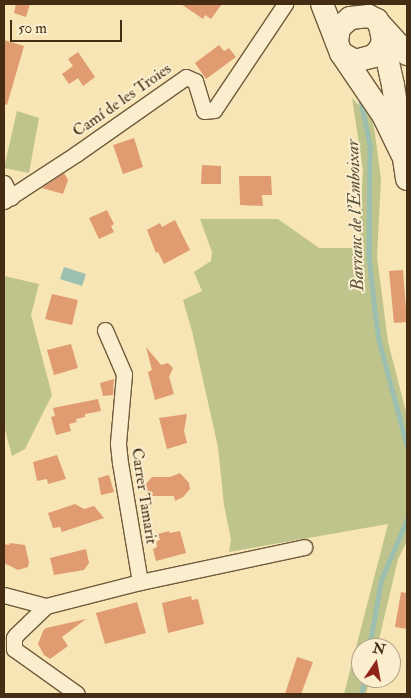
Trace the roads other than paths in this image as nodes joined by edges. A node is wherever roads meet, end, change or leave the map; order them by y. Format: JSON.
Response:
{"nodes":[{"id":1,"x":285,"y":4,"type":"edge"},
{"id":2,"x":322,"y":4,"type":"edge"},
{"id":3,"x":375,"y":21,"type":"edge"},
{"id":4,"x":407,"y":54,"type":"edge"},
{"id":5,"x":346,"y":56,"type":"junction"},
{"id":6,"x":400,"y":86,"type":"edge"},
{"id":7,"x":402,"y":154,"type":"junction"},
{"id":8,"x":407,"y":179,"type":"edge"},
{"id":9,"x":6,"y":194,"type":"edge"},
{"id":10,"x":104,"y":330,"type":"dead end"},
{"id":11,"x":304,"y":547,"type":"dead end"},
{"id":12,"x":140,"y":582,"type":"junction"},
{"id":13,"x":4,"y":595,"type":"edge"},
{"id":14,"x":46,"y":606,"type":"junction"},
{"id":15,"x":77,"y":694,"type":"edge"}],
"edges":[{"from":1,"to":9,"type":"street","name":"Camí de les Troies"},
{"from":2,"to":5,"type":"street"},
{"from":3,"to":4,"type":"street"},
{"from":3,"to":5,"type":"street"},
{"from":3,"to":5,"type":"street"},
{"from":3,"to":6,"type":"street"},
{"from":5,"to":6,"type":"street"},
{"from":5,"to":7,"type":"street"},
{"from":6,"to":7,"type":"street"},
{"from":7,"to":8,"type":"street"},
{"from":10,"to":12,"type":"street","name":"Carrer Tamarit"},
{"from":11,"to":12,"type":"street"},
{"from":12,"to":14,"type":"street"},
{"from":13,"to":14,"type":"street"},
{"from":14,"to":15,"type":"street"}]}
